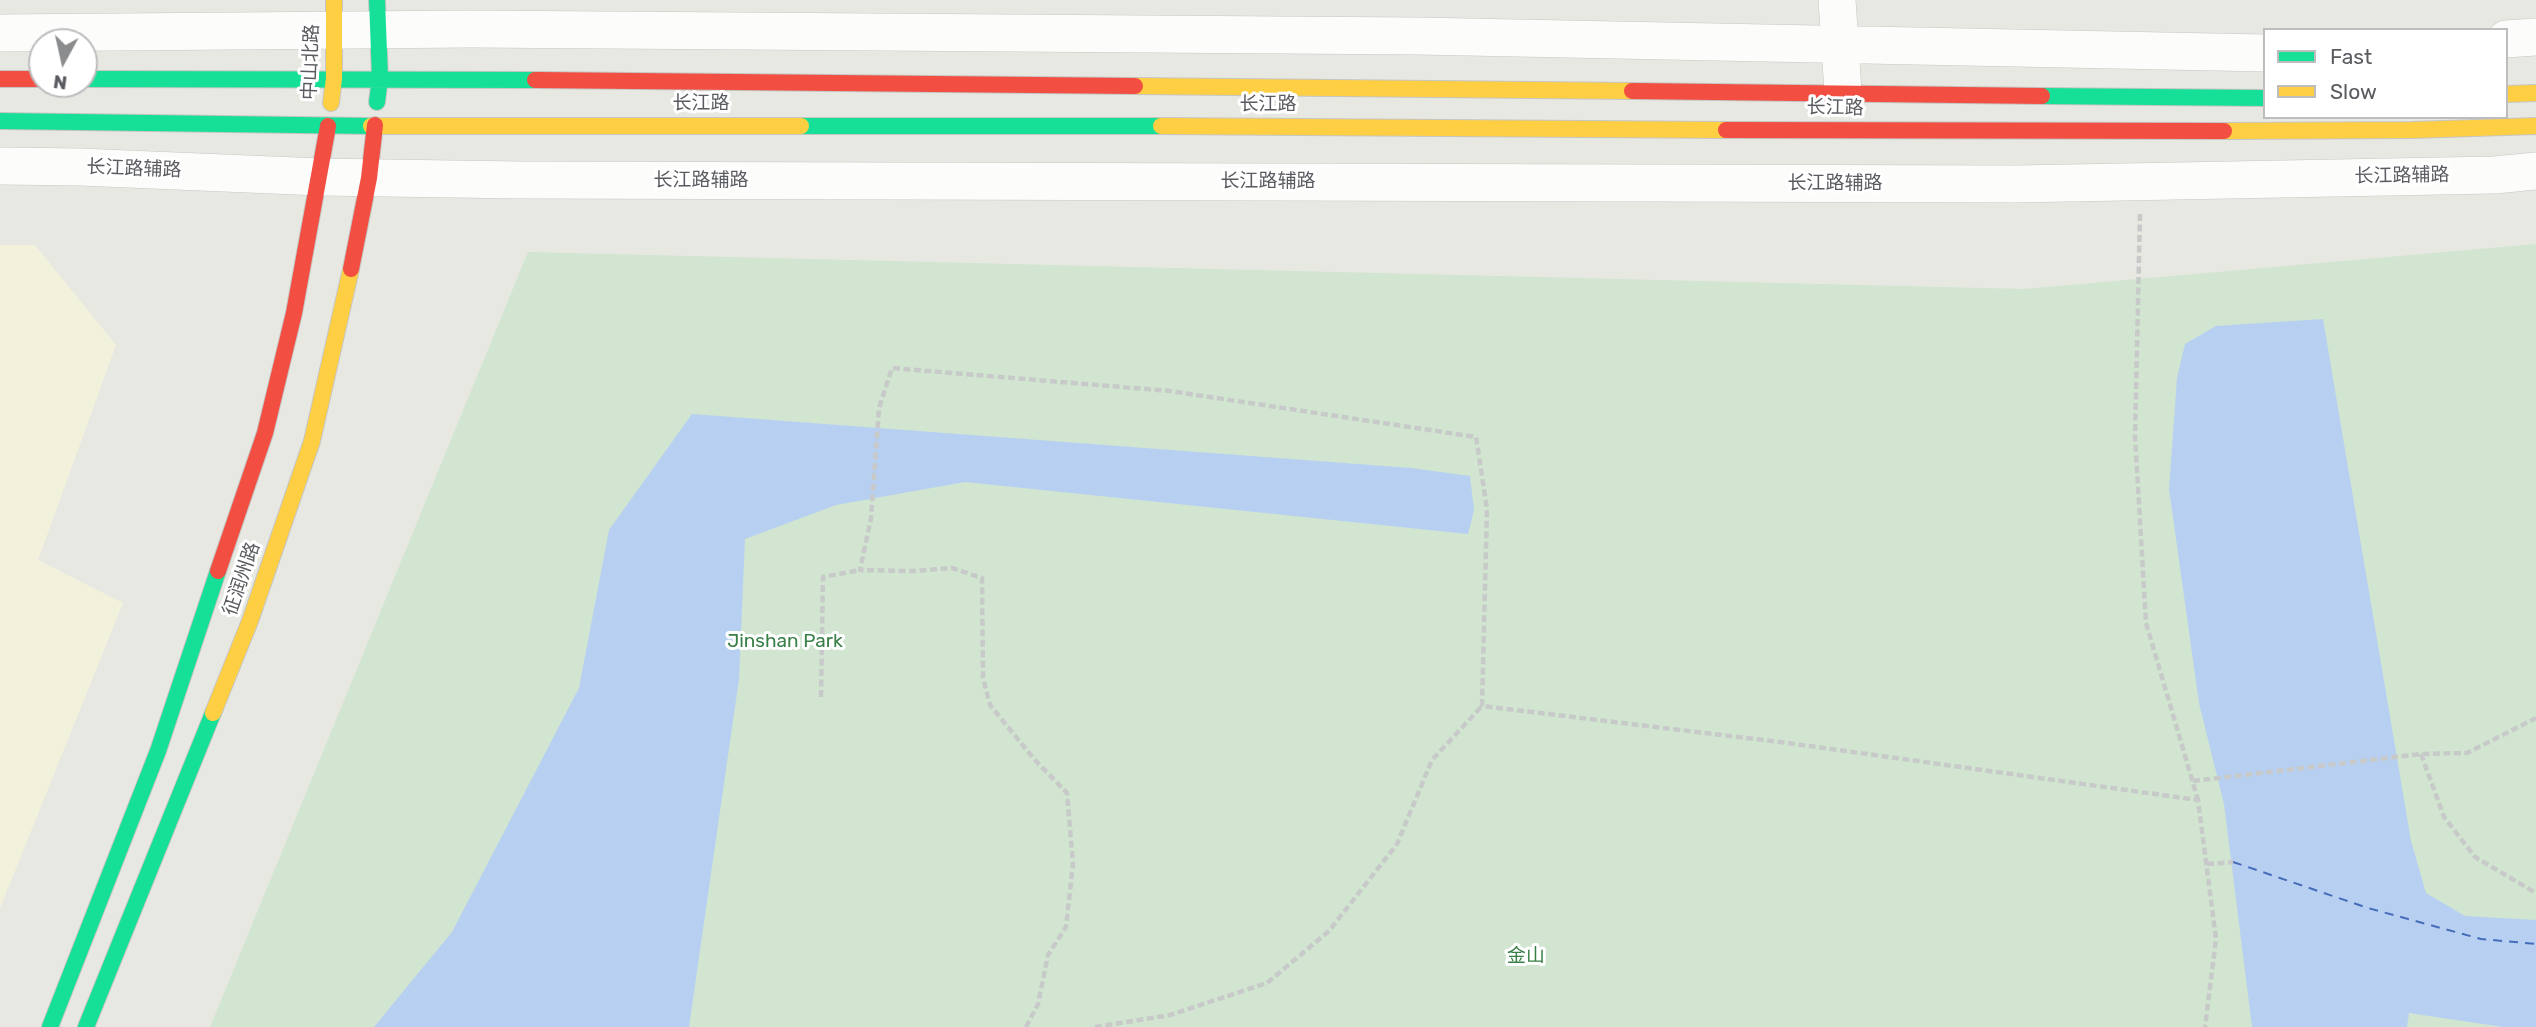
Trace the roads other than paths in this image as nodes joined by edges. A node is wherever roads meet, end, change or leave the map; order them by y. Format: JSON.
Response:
{"nodes":[{"id":1,"x":1837,"y":0,"type":"edge"},
{"id":2,"x":334,"y":15,"type":"edge"},
{"id":3,"x":378,"y":15,"type":"edge"},
{"id":4,"x":0,"y":33,"type":"edge"},
{"id":5,"x":2536,"y":37,"type":"edge"},
{"id":6,"x":2508,"y":39,"type":"edge"},
{"id":7,"x":1842,"y":44,"type":"junction"},
{"id":8,"x":2263,"y":52,"type":"edge"},
{"id":9,"x":334,"y":78,"type":"junction"},
{"id":10,"x":380,"y":78,"type":"junction"},
{"id":11,"x":0,"y":79,"type":"edge"},
{"id":12,"x":28,"y":79,"type":"edge"},
{"id":13,"x":98,"y":79,"type":"edge"},
{"id":14,"x":1843,"y":92,"type":"junction"},
{"id":15,"x":2536,"y":93,"type":"edge"},
{"id":16,"x":2508,"y":94,"type":"edge"},
{"id":17,"x":2263,"y":98,"type":"edge"},
{"id":18,"x":0,"y":121,"type":"edge"},
{"id":19,"x":375,"y":125,"type":"junction"},
{"id":20,"x":328,"y":126,"type":"junction"},
{"id":21,"x":2536,"y":126,"type":"edge"},
{"id":22,"x":0,"y":166,"type":"edge"},
{"id":23,"x":2536,"y":171,"type":"edge"},
{"id":24,"x":320,"y":177,"type":"junction"},
{"id":25,"x":369,"y":178,"type":"junction"},
{"id":26,"x":51,"y":1027,"type":"edge"},
{"id":27,"x":86,"y":1027,"type":"edge"}],
"edges":[{"from":1,"to":7,"type":"street"},
{"from":2,"to":3,"type":"street"},
{"from":2,"to":4,"type":"street"},
{"from":2,"to":9,"type":"main road","name":"中山北路"},
{"from":3,"to":7,"type":"street"},
{"from":3,"to":10,"type":"main road"},
{"from":5,"to":6,"type":"street"},
{"from":7,"to":8,"type":"street"},
{"from":7,"to":14,"type":"street"},
{"from":9,"to":10,"type":"main road","name":"长江路"},
{"from":9,"to":13,"type":"main road","name":"长江路"},
{"from":9,"to":20,"type":"main road","name":"中山北路"},
{"from":10,"to":14,"type":"main road","name":"长江路"},
{"from":10,"to":19,"type":"main road"},
{"from":11,"to":12,"type":"main road"},
{"from":14,"to":17,"type":"main road","name":"长江路"},
{"from":15,"to":16,"type":"main road"},
{"from":18,"to":20,"type":"main road","name":"长江路"},
{"from":19,"to":20,"type":"main road","name":"长江路"},
{"from":19,"to":21,"type":"main road","name":"长江路"},
{"from":19,"to":25,"type":"main road","name":"征润州路"},
{"from":20,"to":24,"type":"main road","name":"征润州路"},
{"from":22,"to":24,"type":"street","name":"长江路辅路"},
{"from":23,"to":25,"type":"street","name":"长江路辅路"},
{"from":24,"to":25,"type":"street","name":"长江路辅路"},
{"from":24,"to":26,"type":"main road","name":"征润州路"},
{"from":25,"to":27,"type":"main road","name":"征润州路"}]}
